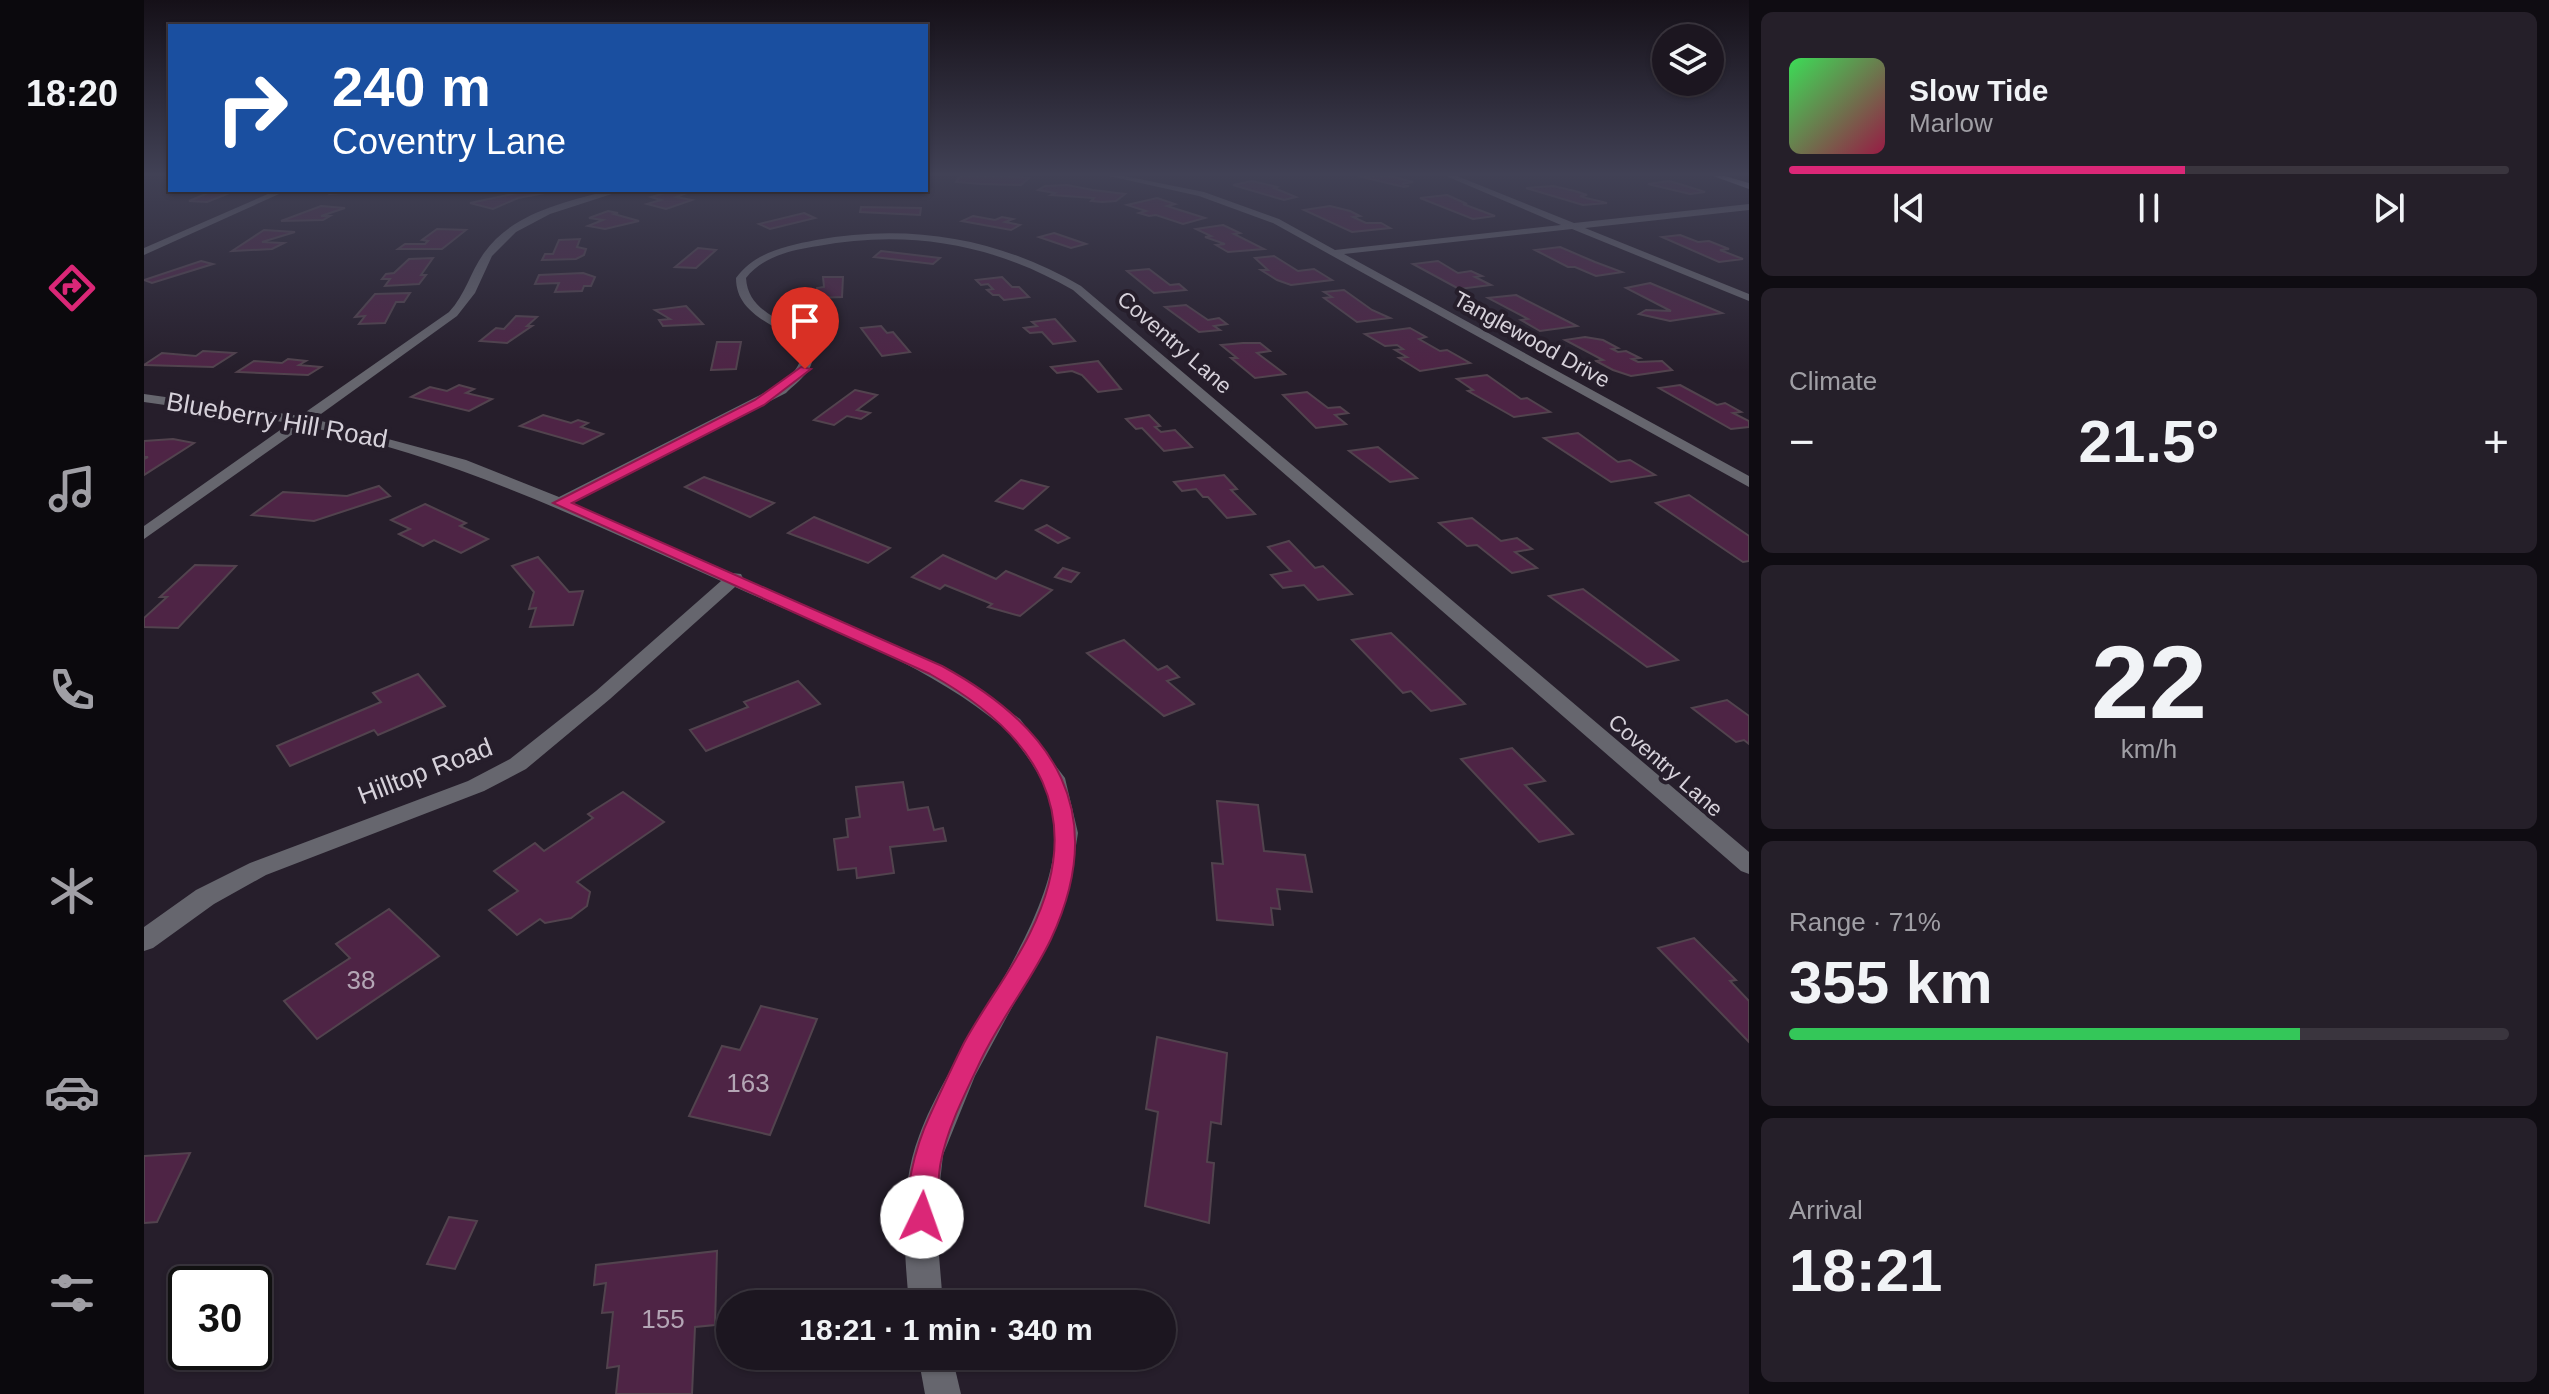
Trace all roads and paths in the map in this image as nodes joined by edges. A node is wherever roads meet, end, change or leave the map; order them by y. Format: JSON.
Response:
{"nodes":[{"id":1,"x":169,"y":241,"type":"edge"},
{"id":2,"x":501,"y":241,"type":"edge"},
{"id":3,"x":833,"y":241,"type":"edge"},
{"id":4,"x":952,"y":241,"type":"edge"},
{"id":5,"x":1314,"y":241,"type":"edge"},
{"id":6,"x":1437,"y":241,"type":"edge"},
{"id":7,"x":1611,"y":241,"type":"edge"},
{"id":8,"x":144,"y":252,"type":"edge"},
{"id":9,"x":1338,"y":252,"type":"junction"},
{"id":10,"x":1749,"y":298,"type":"edge"},
{"id":11,"x":144,"y":398,"type":"edge"},
{"id":12,"x":305,"y":421,"type":"junction"},
{"id":13,"x":1749,"y":482,"type":"edge"},
{"id":14,"x":560,"y":503,"type":"junction"},
{"id":15,"x":144,"y":534,"type":"edge"},
{"id":16,"x":735,"y":578,"type":"junction"},
{"id":17,"x":1749,"y":865,"type":"edge"},
{"id":18,"x":144,"y":941,"type":"edge"},
{"id":19,"x":925,"y":1290,"type":"edge"},
{"id":20,"x":938,"y":1370,"type":"edge"},
{"id":21,"x":943,"y":1394,"type":"edge"}],
"edges":[{"from":1,"to":8,"type":"street"},
{"from":2,"to":12,"type":"street"},
{"from":3,"to":14,"type":"street","name":"Coventry Lane"},
{"from":4,"to":17,"type":"street","name":"Coventry Lane"},
{"from":5,"to":9,"type":"street","name":"Tanglewood Drive"},
{"from":6,"to":9,"type":"street"},
{"from":7,"to":10,"type":"street"},
{"from":9,"to":13,"type":"street","name":"Tanglewood Drive"},
{"from":11,"to":12,"type":"street","name":"Blueberry Hill Road"},
{"from":12,"to":14,"type":"street","name":"Blueberry Hill Road"},
{"from":12,"to":15,"type":"street"},
{"from":14,"to":16,"type":"street","name":"Blueberry Hill Road"},
{"from":16,"to":18,"type":"street","name":"Hilltop Road"},
{"from":16,"to":19,"type":"street","name":"Blueberry Hill Road"},
{"from":20,"to":21,"type":"street"}]}
